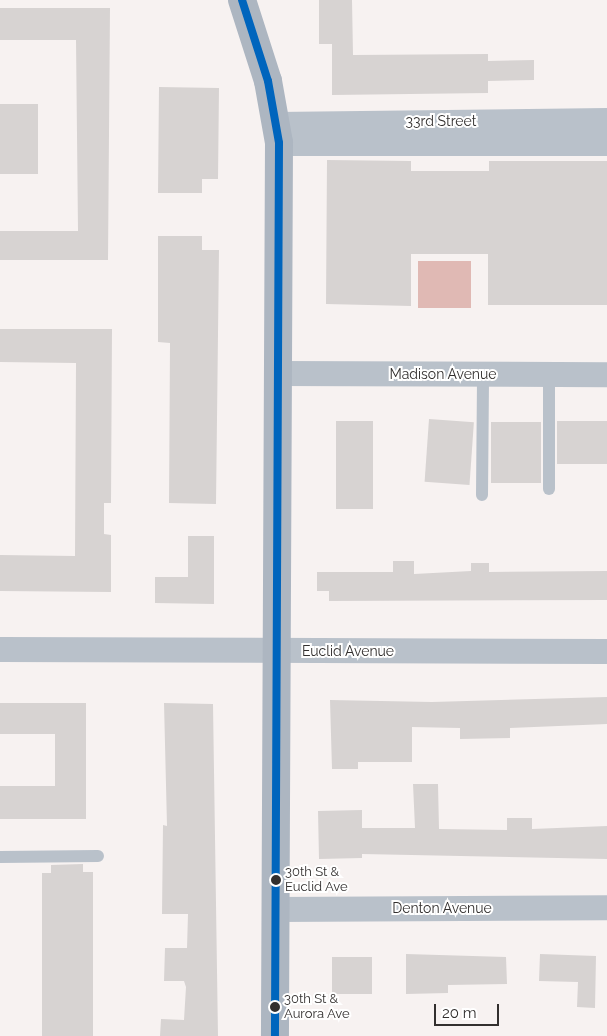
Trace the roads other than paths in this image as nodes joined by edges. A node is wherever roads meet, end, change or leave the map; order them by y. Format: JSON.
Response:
{"nodes":[{"id":1,"x":242,"y":0,"type":"edge"},
{"id":2,"x":607,"y":120,"type":"edge"},
{"id":3,"x":277,"y":133,"type":"junction"},
{"id":4,"x":607,"y":143,"type":"edge"},
{"id":5,"x":278,"y":373,"type":"junction"},
{"id":6,"x":483,"y":374,"type":"junction"},
{"id":7,"x":548,"y":374,"type":"junction"},
{"id":8,"x":607,"y":374,"type":"edge"},
{"id":9,"x":549,"y":489,"type":"dead end"},
{"id":10,"x":482,"y":495,"type":"dead end"},
{"id":11,"x":0,"y":649,"type":"edge"},
{"id":12,"x":607,"y":650,"type":"edge"},
{"id":13,"x":278,"y":651,"type":"junction"},
{"id":14,"x":98,"y":856,"type":"dead end"},
{"id":15,"x":0,"y":857,"type":"edge"},
{"id":16,"x":607,"y":908,"type":"edge"},
{"id":17,"x":276,"y":909,"type":"junction"},
{"id":18,"x":276,"y":1036,"type":"edge"}],
"edges":[{"from":1,"to":3,"type":"main road"},
{"from":2,"to":3,"type":"street","name":"33rd Street"},
{"from":3,"to":4,"type":"street","name":"33rd Street"},
{"from":3,"to":5,"type":"main road"},
{"from":5,"to":6,"type":"street","name":"Madison Avenue"},
{"from":5,"to":13,"type":"main road"},
{"from":6,"to":7,"type":"street","name":"Madison Avenue"},
{"from":6,"to":10,"type":"lane"},
{"from":7,"to":8,"type":"street","name":"Madison Avenue"},
{"from":7,"to":9,"type":"lane"},
{"from":11,"to":13,"type":"street","name":"Euclid Avenue"},
{"from":12,"to":13,"type":"street","name":"Euclid Avenue"},
{"from":13,"to":17,"type":"main road"},
{"from":14,"to":15,"type":"lane"},
{"from":16,"to":17,"type":"street","name":"Denton Avenue"},
{"from":17,"to":18,"type":"main road"}]}
